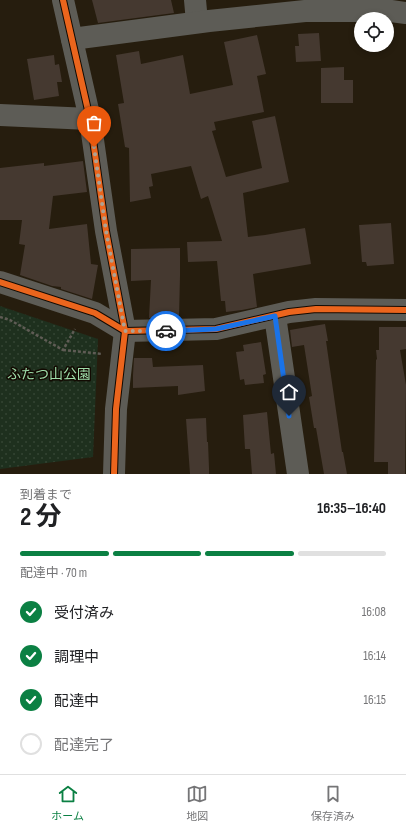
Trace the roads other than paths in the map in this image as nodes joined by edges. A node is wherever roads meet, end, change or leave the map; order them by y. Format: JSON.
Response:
{"nodes":[{"id":1,"x":63,"y":0,"type":"edge"},
{"id":2,"x":195,"y":0,"type":"edge"},
{"id":3,"x":298,"y":6,"type":"edge"},
{"id":4,"x":406,"y":13,"type":"edge"},
{"id":5,"x":197,"y":22,"type":"junction"},
{"id":6,"x":72,"y":39,"type":"junction"},
{"id":7,"x":0,"y":115,"type":"edge"},
{"id":8,"x":90,"y":119,"type":"junction"},
{"id":9,"x":0,"y":282,"type":"edge"},
{"id":10,"x":406,"y":310,"type":"edge"},
{"id":11,"x":275,"y":316,"type":"junction"},
{"id":12,"x":125,"y":331,"type":"junction"},
{"id":13,"x":114,"y":474,"type":"edge"},
{"id":14,"x":298,"y":474,"type":"edge"}],
"edges":[{"from":1,"to":6,"type":"street"},
{"from":2,"to":5,"type":"street"},
{"from":3,"to":4,"type":"street"},
{"from":3,"to":5,"type":"street"},
{"from":5,"to":6,"type":"street"},
{"from":6,"to":8,"type":"street"},
{"from":7,"to":8,"type":"street"},
{"from":8,"to":12,"type":"street"},
{"from":9,"to":12,"type":"street"},
{"from":10,"to":11,"type":"street"},
{"from":11,"to":12,"type":"street"},
{"from":11,"to":14,"type":"street"},
{"from":12,"to":13,"type":"street"}]}
